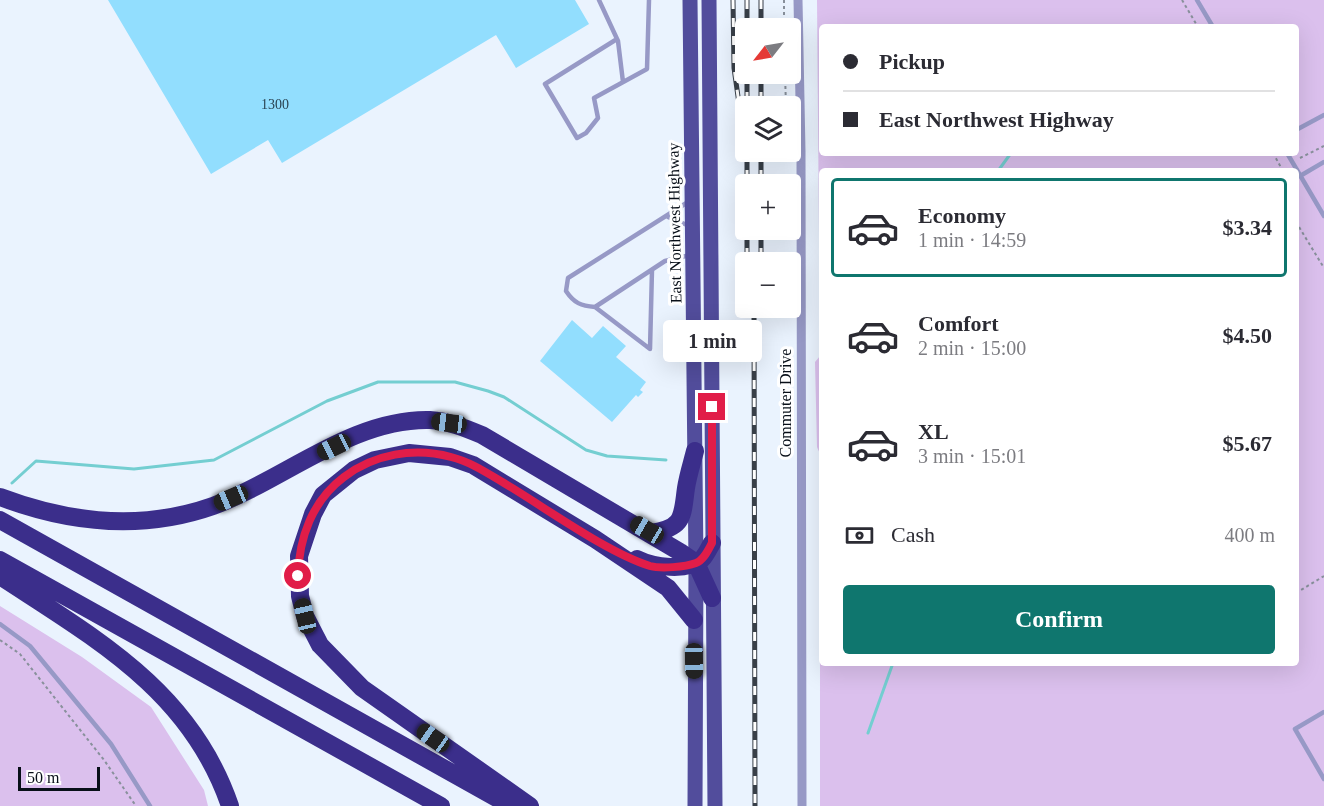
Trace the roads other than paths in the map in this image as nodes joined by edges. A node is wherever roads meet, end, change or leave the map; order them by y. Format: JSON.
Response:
{"nodes":[{"id":1,"x":599,"y":0,"type":"edge"},
{"id":2,"x":649,"y":0,"type":"edge"},
{"id":3,"x":690,"y":0,"type":"edge"},
{"id":4,"x":709,"y":0,"type":"edge"},
{"id":5,"x":798,"y":0,"type":"edge"},
{"id":6,"x":1197,"y":0,"type":"edge"},
{"id":7,"x":1211,"y":24,"type":"edge"},
{"id":8,"x":617,"y":39,"type":"junction"},
{"id":9,"x":623,"y":82,"type":"junction"},
{"id":10,"x":1324,"y":115,"type":"edge"},
{"id":11,"x":1299,"y":128,"type":"edge"},
{"id":12,"x":1324,"y":162,"type":"edge"},
{"id":13,"x":1300,"y":176,"type":"joint"},
{"id":14,"x":692,"y":199,"type":"junction"},
{"id":15,"x":1324,"y":216,"type":"edge"},
{"id":16,"x":668,"y":217,"type":"junction"},
{"id":17,"x":692,"y":230,"type":"junction"},
{"id":18,"x":693,"y":255,"type":"junction"},
{"id":19,"x":711,"y":263,"type":"junction"},
{"id":20,"x":652,"y":270,"type":"junction"},
{"id":21,"x":595,"y":307,"type":"junction"},
{"id":22,"x":694,"y":451,"type":"junction"},
{"id":23,"x":0,"y":497,"type":"edge"},
{"id":24,"x":0,"y":520,"type":"edge"},
{"id":25,"x":650,"y":532,"type":"junction"},
{"id":26,"x":595,"y":539,"type":"junction"},
{"id":27,"x":712,"y":543,"type":"junction"},
{"id":28,"x":0,"y":560,"type":"edge"},
{"id":29,"x":696,"y":563,"type":"junction"},
{"id":30,"x":0,"y":576,"type":"edge"},
{"id":31,"x":712,"y":598,"type":"junction"},
{"id":32,"x":694,"y":620,"type":"junction"},
{"id":33,"x":0,"y":624,"type":"edge"},
{"id":34,"x":1324,"y":712,"type":"edge"},
{"id":35,"x":1324,"y":779,"type":"edge"},
{"id":36,"x":150,"y":806,"type":"edge"},
{"id":37,"x":230,"y":806,"type":"edge"},
{"id":38,"x":441,"y":806,"type":"edge"},
{"id":39,"x":511,"y":806,"type":"edge"},
{"id":40,"x":530,"y":806,"type":"edge"},
{"id":41,"x":695,"y":806,"type":"edge"},
{"id":42,"x":715,"y":806,"type":"edge"},
{"id":43,"x":802,"y":806,"type":"edge"}],
"edges":[{"from":1,"to":8,"type":"lane"},
{"from":2,"to":9,"type":"lane"},
{"from":3,"to":14,"type":"main road","name":"East Northwest Highway"},
{"from":4,"to":19,"type":"main road"},
{"from":5,"to":43,"type":"street","name":"Commuter Drive"},
{"from":6,"to":7,"type":"lane"},
{"from":8,"to":9,"type":"lane"},
{"from":8,"to":9,"type":"lane"},
{"from":10,"to":11,"type":"lane"},
{"from":12,"to":13,"type":"lane"},
{"from":13,"to":15,"type":"lane"},
{"from":14,"to":16,"type":"lane"},
{"from":14,"to":17,"type":"main road","name":"East Northwest Highway"},
{"from":16,"to":17,"type":"lane"},
{"from":16,"to":21,"type":"lane"},
{"from":17,"to":18,"type":"main road","name":"East Northwest Highway"},
{"from":18,"to":19,"type":"main road"},
{"from":18,"to":20,"type":"lane"},
{"from":18,"to":22,"type":"main road","name":"East Northwest Highway"},
{"from":19,"to":27,"type":"main road"},
{"from":20,"to":21,"type":"lane"},
{"from":20,"to":21,"type":"lane"},
{"from":22,"to":25,"type":"highway"},
{"from":22,"to":29,"type":"main road","name":"East Northwest Highway"},
{"from":23,"to":25,"type":"highway"},
{"from":24,"to":39,"type":"highway"},
{"from":25,"to":29,"type":"highway"},
{"from":26,"to":29,"type":"highway"},
{"from":26,"to":32,"type":"highway"},
{"from":26,"to":40,"type":"highway"},
{"from":27,"to":29,"type":"highway"},
{"from":27,"to":31,"type":"main road"},
{"from":28,"to":38,"type":"highway"},
{"from":29,"to":31,"type":"highway"},
{"from":29,"to":32,"type":"main road","name":"East Northwest Highway"},
{"from":30,"to":37,"type":"highway"},
{"from":31,"to":42,"type":"main road"},
{"from":32,"to":41,"type":"main road","name":"East Northwest Highway"},
{"from":33,"to":36,"type":"lane"},
{"from":34,"to":35,"type":"lane"}]}
